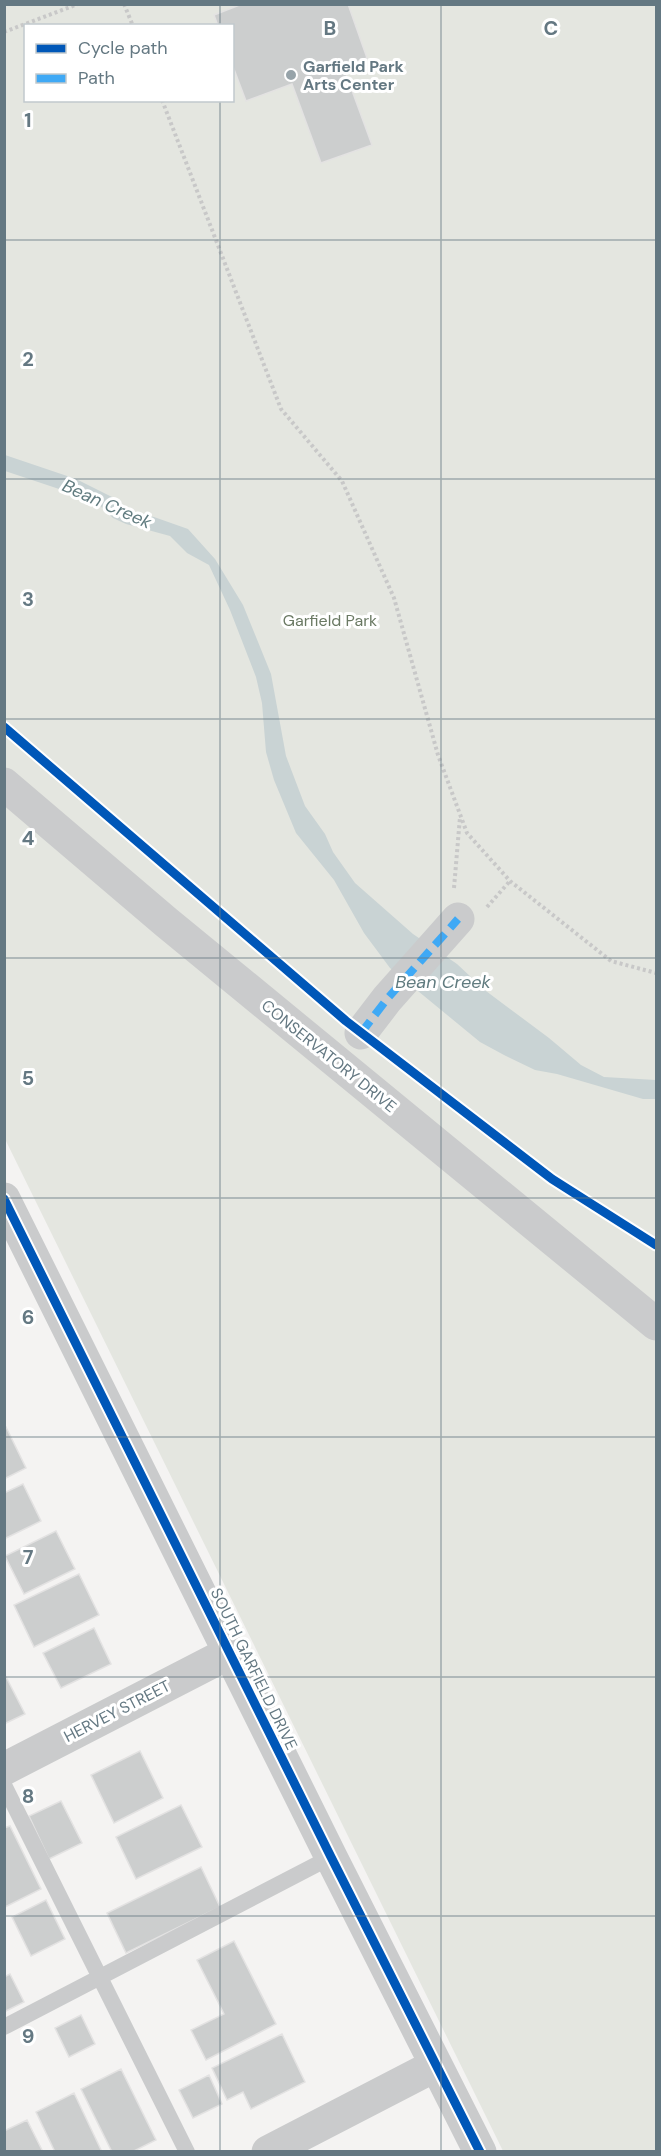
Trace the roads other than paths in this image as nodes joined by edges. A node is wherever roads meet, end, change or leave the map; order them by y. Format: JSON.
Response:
{"nodes":[{"id":1,"x":4,"y":784,"type":"edge"},
{"id":2,"x":450,"y":928,"type":"road end"},
{"id":3,"x":360,"y":1033,"type":"dead end"},
{"id":4,"x":4,"y":1199,"type":"edge"},
{"id":5,"x":15,"y":1245,"type":"edge"},
{"id":6,"x":657,"y":1324,"type":"edge"},
{"id":7,"x":230,"y":1653,"type":"junction"},
{"id":8,"x":4,"y":1769,"type":"edge"},
{"id":9,"x":4,"y":1785,"type":"edge"},
{"id":10,"x":331,"y":1857,"type":"junction"},
{"id":11,"x":101,"y":1977,"type":"junction"},
{"id":12,"x":4,"y":2027,"type":"edge"},
{"id":13,"x":436,"y":2065,"type":"junction"},
{"id":14,"x":187,"y":2151,"type":"edge"},
{"id":15,"x":268,"y":2151,"type":"edge"},
{"id":16,"x":480,"y":2151,"type":"edge"}],
"edges":[{"from":1,"to":6,"type":"street","name":"CONSERVATORY DRIVE"},
{"from":2,"to":3,"type":"street"},
{"from":4,"to":5,"type":"street","name":"SOUTH GARFIELD DRIVE"},
{"from":5,"to":7,"type":"street","name":"SOUTH GARFIELD DRIVE"},
{"from":7,"to":8,"type":"street","name":"HERVEY STREET"},
{"from":7,"to":10,"type":"street","name":"SOUTH GARFIELD DRIVE"},
{"from":9,"to":11,"type":"lane"},
{"from":10,"to":11,"type":"lane"},
{"from":10,"to":13,"type":"street","name":"SOUTH GARFIELD DRIVE"},
{"from":11,"to":12,"type":"lane"},
{"from":11,"to":14,"type":"lane"},
{"from":13,"to":15,"type":"street"},
{"from":13,"to":16,"type":"street","name":"SOUTH GARFIELD DRIVE"}]}
